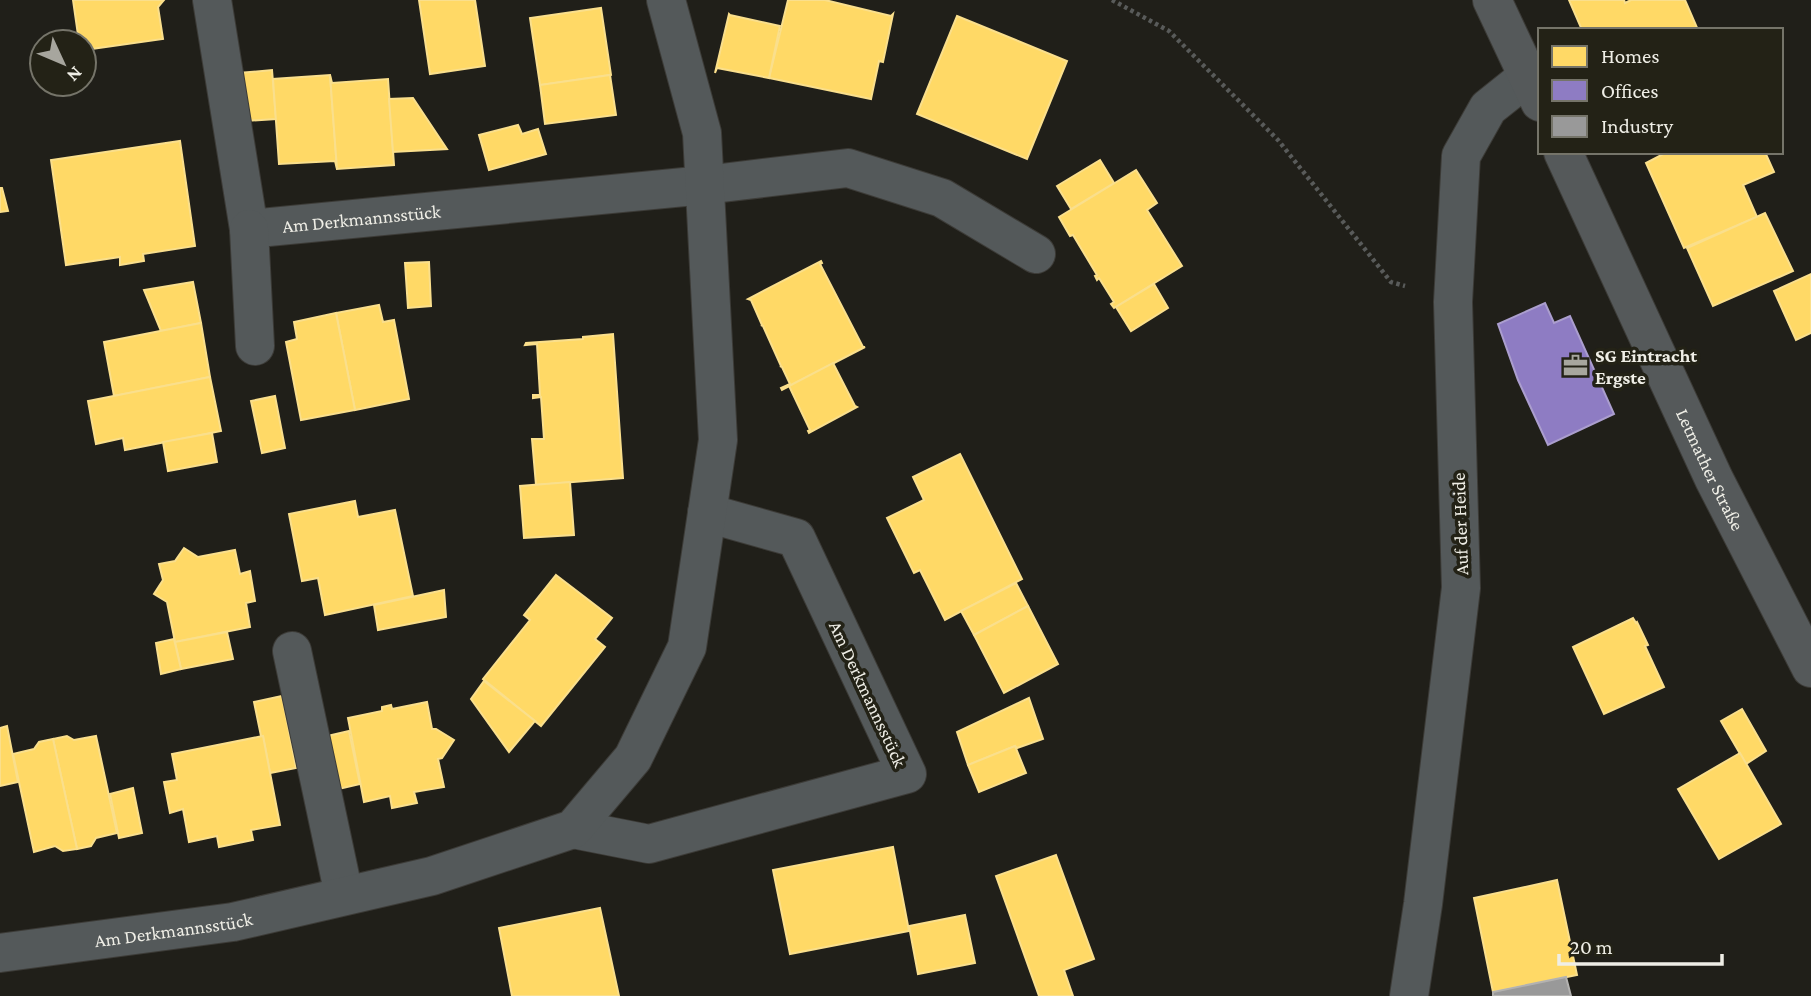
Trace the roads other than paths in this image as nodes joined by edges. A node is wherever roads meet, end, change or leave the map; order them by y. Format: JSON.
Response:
{"nodes":[{"id":1,"x":212,"y":0,"type":"edge"},
{"id":2,"x":666,"y":0,"type":"edge"},
{"id":3,"x":1492,"y":0,"type":"edge"},
{"id":4,"x":1534,"y":89,"type":"edge"},
{"id":5,"x":1564,"y":154,"type":"edge"},
{"id":6,"x":705,"y":185,"type":"junction"},
{"id":7,"x":249,"y":229,"type":"junction"},
{"id":8,"x":1035,"y":254,"type":"dead end"},
{"id":9,"x":256,"y":346,"type":"dead end"},
{"id":10,"x":707,"y":513,"type":"junction"},
{"id":11,"x":292,"y":651,"type":"dead end"},
{"id":12,"x":1811,"y":668,"type":"edge"},
{"id":13,"x":573,"y":829,"type":"junction"},
{"id":14,"x":344,"y":895,"type":"junction"},
{"id":15,"x":0,"y":953,"type":"edge"},
{"id":16,"x":1410,"y":995,"type":"edge"}],
"edges":[{"from":1,"to":7,"type":"street"},
{"from":2,"to":6,"type":"street"},
{"from":3,"to":4,"type":"main road"},
{"from":4,"to":16,"type":"street","name":"Auf der Heide"},
{"from":5,"to":12,"type":"main road","name":"Letmather Straße"},
{"from":6,"to":7,"type":"street","name":"Am Derkmannsstück"},
{"from":6,"to":8,"type":"street","name":"Am Derkmannsstück"},
{"from":6,"to":10,"type":"street"},
{"from":7,"to":9,"type":"street"},
{"from":10,"to":13,"type":"street"},
{"from":10,"to":13,"type":"street","name":"Am Derkmannsstück"},
{"from":11,"to":14,"type":"street"},
{"from":13,"to":14,"type":"street","name":"Am Derkmannsstück"},
{"from":14,"to":15,"type":"street","name":"Am Derkmannsstück"}]}
